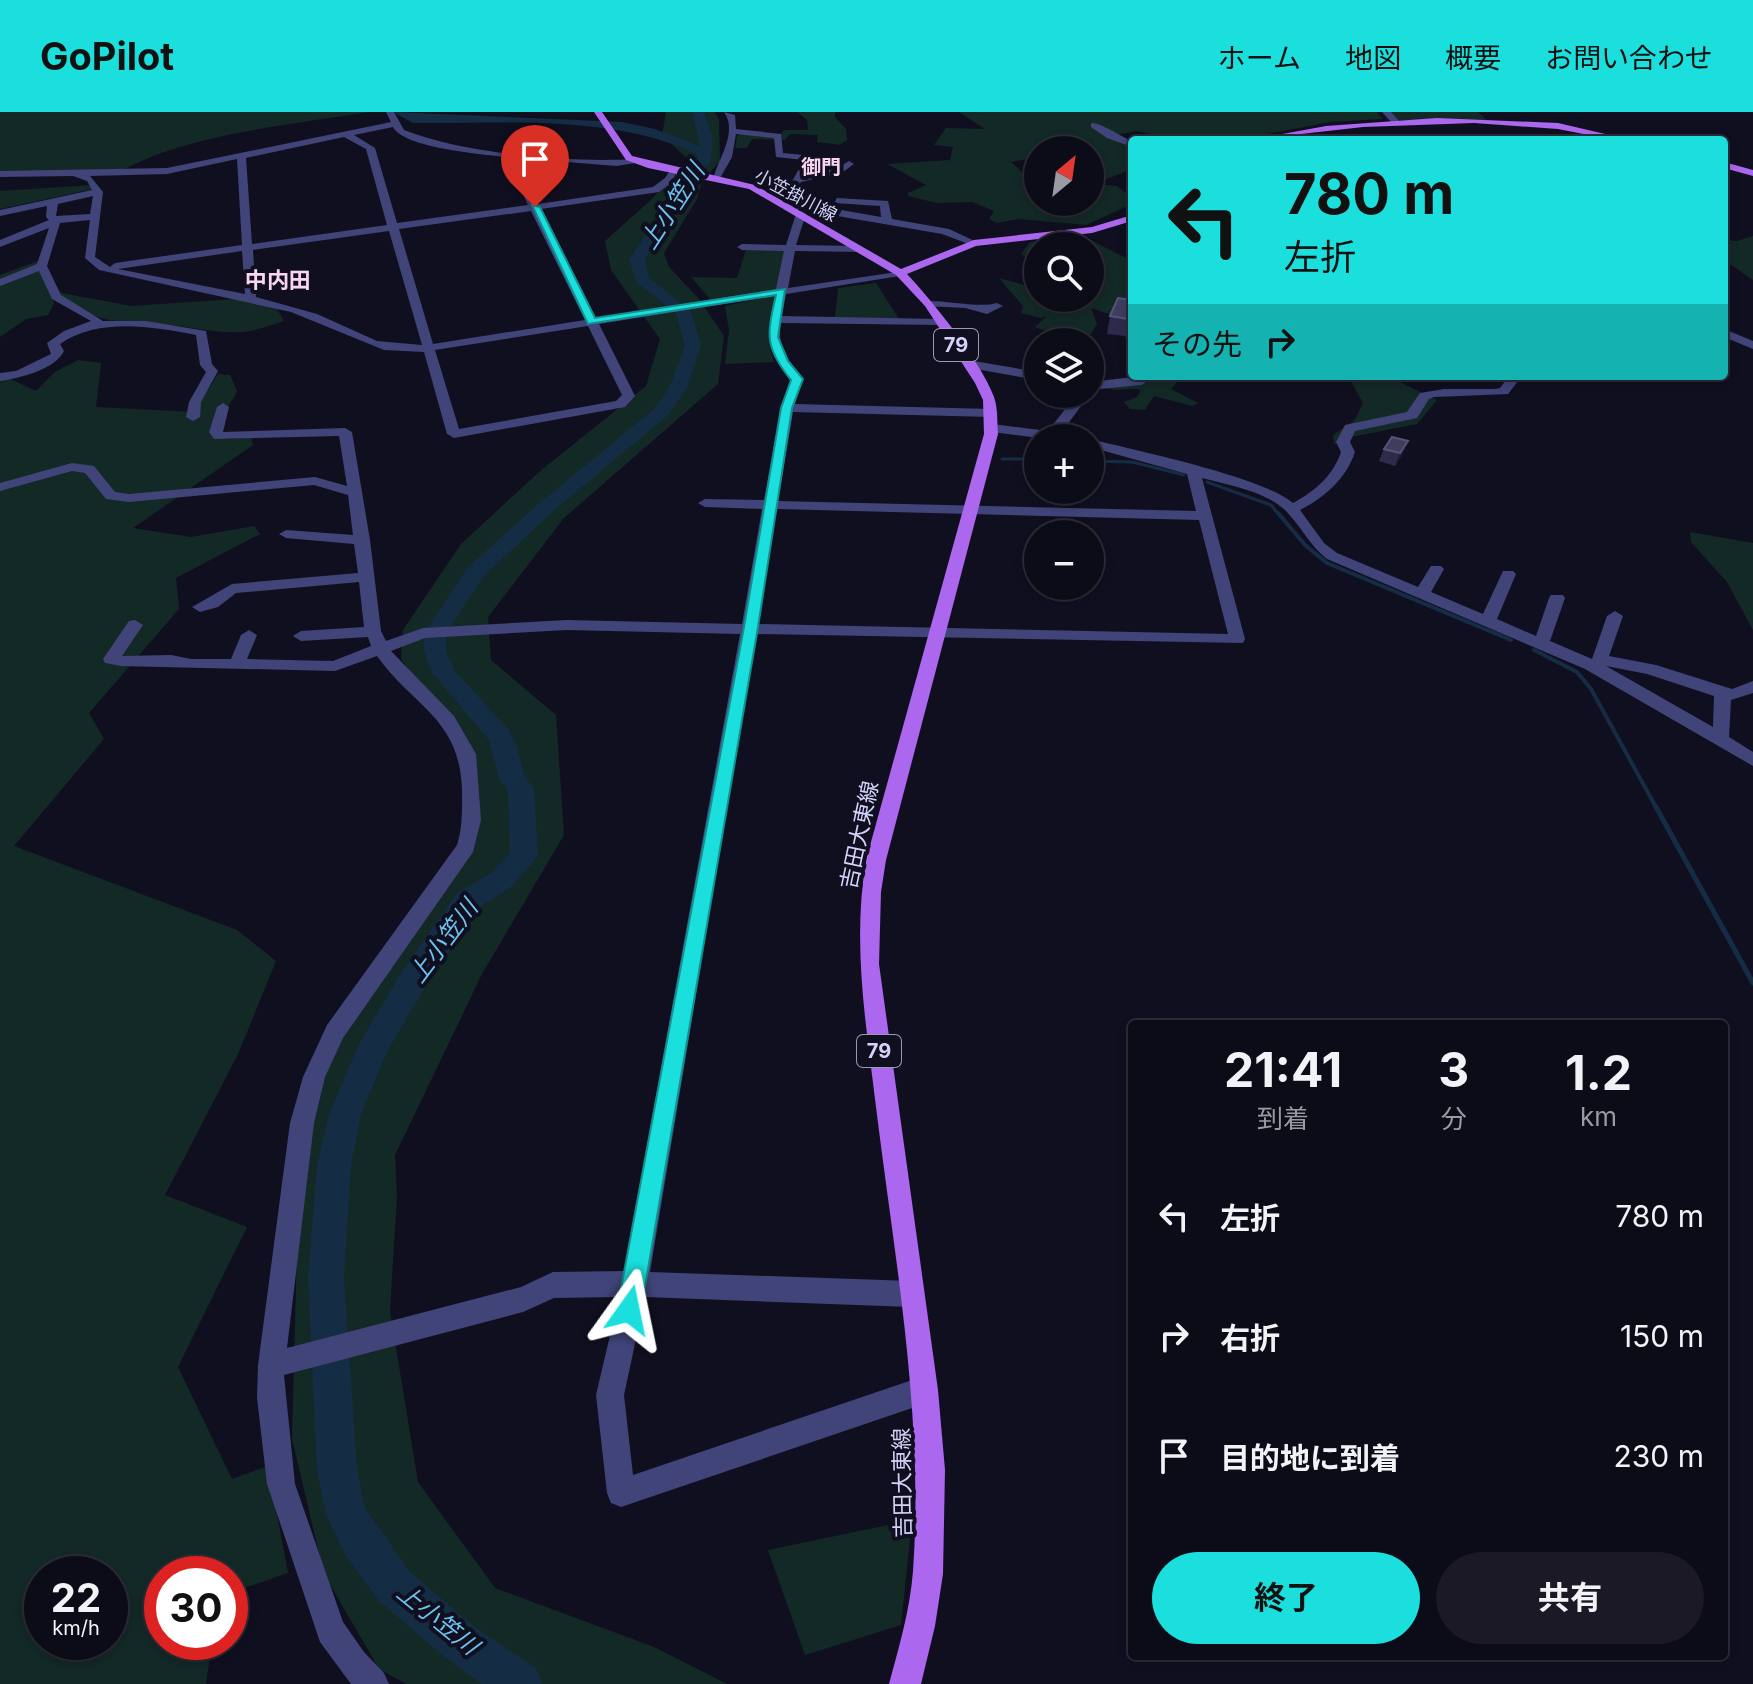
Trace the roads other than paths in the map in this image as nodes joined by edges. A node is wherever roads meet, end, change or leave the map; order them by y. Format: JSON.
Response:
{"nodes":[{"id":1,"x":390,"y":112,"type":"edge"},
{"id":2,"x":598,"y":112,"type":"edge"},
{"id":3,"x":728,"y":112,"type":"edge"},
{"id":4,"x":1386,"y":112,"type":"edge"},
{"id":5,"x":1396,"y":122,"type":"junction"},
{"id":6,"x":395,"y":124,"type":"junction"},
{"id":7,"x":1094,"y":125,"type":"dead end"},
{"id":8,"x":734,"y":131,"type":"junction"},
{"id":9,"x":345,"y":134,"type":"junction"},
{"id":10,"x":1278,"y":136,"type":"edge"},
{"id":11,"x":1606,"y":136,"type":"edge"},
{"id":12,"x":1128,"y":143,"type":"edge"},
{"id":13,"x":508,"y":154,"type":"junction"},
{"id":14,"x":241,"y":156,"type":"junction"},
{"id":15,"x":810,"y":158,"type":"junction"},
{"id":16,"x":636,"y":162,"type":"junction"},
{"id":17,"x":1728,"y":166,"type":"edge"},
{"id":18,"x":676,"y":171,"type":"junction"},
{"id":19,"x":74,"y":173,"type":"junction"},
{"id":20,"x":1753,"y":173,"type":"edge"},
{"id":21,"x":0,"y":174,"type":"edge"},
{"id":22,"x":713,"y":177,"type":"junction"},
{"id":23,"x":799,"y":180,"type":"junction"},
{"id":24,"x":98,"y":192,"type":"junction"},
{"id":25,"x":785,"y":193,"type":"junction"},
{"id":26,"x":774,"y":198,"type":"junction"},
{"id":27,"x":53,"y":201,"type":"junction"},
{"id":28,"x":535,"y":207,"type":"junction"},
{"id":29,"x":790,"y":207,"type":"junction"},
{"id":30,"x":0,"y":213,"type":"edge"},
{"id":31,"x":801,"y":214,"type":"junction"},
{"id":32,"x":95,"y":216,"type":"junction"},
{"id":33,"x":1128,"y":220,"type":"edge"},
{"id":34,"x":56,"y":221,"type":"junction"},
{"id":35,"x":887,"y":221,"type":"junction"},
{"id":36,"x":392,"y":227,"type":"junction"},
{"id":37,"x":974,"y":243,"type":"junction"},
{"id":38,"x":0,"y":244,"type":"edge"},
{"id":39,"x":246,"y":247,"type":"junction"},
{"id":40,"x":742,"y":247,"type":"dead end"},
{"id":41,"x":790,"y":248,"type":"junction"},
{"id":42,"x":860,"y":249,"type":"junction"},
{"id":43,"x":42,"y":266,"type":"junction"},
{"id":44,"x":103,"y":268,"type":"junction"},
{"id":45,"x":900,"y":273,"type":"junction"},
{"id":46,"x":0,"y":283,"type":"edge"},
{"id":47,"x":782,"y":291,"type":"junction"},
{"id":48,"x":251,"y":299,"type":"junction"},
{"id":49,"x":929,"y":304,"type":"junction"},
{"id":50,"x":997,"y":306,"type":"dead end"},
{"id":51,"x":776,"y":319,"type":"junction"},
{"id":52,"x":591,"y":321,"type":"junction"},
{"id":53,"x":940,"y":322,"type":"junction"},
{"id":54,"x":97,"y":324,"type":"junction"},
{"id":55,"x":1728,"y":335,"type":"edge"},
{"id":56,"x":1753,"y":345,"type":"edge"},
{"id":57,"x":428,"y":348,"type":"junction"},
{"id":58,"x":968,"y":364,"type":"junction"},
{"id":59,"x":1024,"y":374,"type":"edge"},
{"id":60,"x":0,"y":377,"type":"edge"},
{"id":61,"x":1143,"y":380,"type":"edge"},
{"id":62,"x":1513,"y":380,"type":"edge"},
{"id":63,"x":1104,"y":385,"type":"edge"},
{"id":64,"x":223,"y":407,"type":"dead end"},
{"id":65,"x":787,"y":408,"type":"junction"},
{"id":66,"x":1073,"y":408,"type":"edge"},
{"id":67,"x":193,"y":417,"type":"dead end"},
{"id":68,"x":992,"y":420,"type":"junction"},
{"id":69,"x":1061,"y":424,"type":"edge"},
{"id":70,"x":1024,"y":427,"type":"edge"},
{"id":71,"x":1104,"y":447,"type":"edge"},
{"id":72,"x":1193,"y":471,"type":"junction"},
{"id":73,"x":0,"y":487,"type":"edge"},
{"id":74,"x":355,"y":493,"type":"junction"},
{"id":75,"x":705,"y":503,"type":"dead end"},
{"id":76,"x":771,"y":506,"type":"junction"},
{"id":77,"x":1292,"y":509,"type":"junction"},
{"id":78,"x":970,"y":510,"type":"junction"},
{"id":79,"x":1205,"y":516,"type":"junction"},
{"id":80,"x":286,"y":534,"type":"dead end"},
{"id":81,"x":363,"y":540,"type":"junction"},
{"id":82,"x":1436,"y":569,"type":"dead end"},
{"id":83,"x":1508,"y":574,"type":"dead end"},
{"id":84,"x":368,"y":577,"type":"junction"},
{"id":85,"x":1422,"y":594,"type":"junction"},
{"id":86,"x":1557,"y":598,"type":"dead end"},
{"id":87,"x":200,"y":607,"type":"dead end"},
{"id":88,"x":357,"y":614,"type":"dead end"},
{"id":89,"x":1615,"y":616,"type":"dead end"},
{"id":90,"x":1488,"y":621,"type":"junction"},
{"id":91,"x":135,"y":625,"type":"dead end"},
{"id":92,"x":751,"y":627,"type":"junction"},
{"id":93,"x":937,"y":632,"type":"junction"},
{"id":94,"x":249,"y":635,"type":"dead end"},
{"id":95,"x":301,"y":636,"type":"dead end"},
{"id":96,"x":374,"y":638,"type":"junction"},
{"id":97,"x":1529,"y":643,"type":"junction"},
{"id":98,"x":1600,"y":664,"type":"junction"},
{"id":99,"x":237,"y":665,"type":"junction"},
{"id":100,"x":1753,"y":687,"type":"edge"},
{"id":101,"x":1723,"y":693,"type":"junction"},
{"id":102,"x":1719,"y":738,"type":"junction"},
{"id":103,"x":1753,"y":760,"type":"edge"},
{"id":104,"x":635,"y":1284,"type":"junction"},
{"id":105,"x":911,"y":1294,"type":"junction"},
{"id":106,"x":282,"y":1362,"type":"junction"},
{"id":107,"x":924,"y":1390,"type":"junction"},
{"id":108,"x":373,"y":1684,"type":"edge"},
{"id":109,"x":905,"y":1684,"type":"edge"}],
"edges":[{"from":1,"to":6,"type":"street"},
{"from":2,"to":16,"type":"main road"},
{"from":3,"to":8,"type":"street"},
{"from":4,"to":5,"type":"street"},
{"from":5,"to":10,"type":"main road"},
{"from":5,"to":11,"type":"main road"},
{"from":6,"to":9,"type":"street"},
{"from":6,"to":13,"type":"street"},
{"from":7,"to":12,"type":"street"},
{"from":8,"to":15,"type":"street"},
{"from":8,"to":22,"type":"street"},
{"from":9,"to":14,"type":"street"},
{"from":9,"to":36,"type":"street"},
{"from":13,"to":16,"type":"street"},
{"from":13,"to":28,"type":"street"},
{"from":14,"to":19,"type":"street"},
{"from":14,"to":39,"type":"street"},
{"from":15,"to":23,"type":"street"},
{"from":15,"to":23,"type":"street"},
{"from":16,"to":18,"type":"main road","name":"小笠掛川線"},
{"from":17,"to":20,"type":"main road"},
{"from":18,"to":22,"type":"main road","name":"小笠掛川線"},
{"from":18,"to":28,"type":"street"},
{"from":19,"to":21,"type":"street"},
{"from":19,"to":24,"type":"street"},
{"from":22,"to":26,"type":"main road","name":"小笠掛川線"},
{"from":23,"to":25,"type":"street"},
{"from":24,"to":27,"type":"street"},
{"from":24,"to":32,"type":"street"},
{"from":25,"to":26,"type":"street"},
{"from":25,"to":35,"type":"street"},
{"from":26,"to":29,"type":"main road","name":"小笠掛川線"},
{"from":27,"to":30,"type":"street"},
{"from":27,"to":34,"type":"street"},
{"from":28,"to":36,"type":"street"},
{"from":28,"to":52,"type":"street"},
{"from":29,"to":31,"type":"main road","name":"小笠掛川線"},
{"from":29,"to":35,"type":"street"},
{"from":31,"to":41,"type":"street"},
{"from":31,"to":42,"type":"main road","name":"小笠掛川線"},
{"from":32,"to":34,"type":"street"},
{"from":32,"to":44,"type":"street"},
{"from":33,"to":37,"type":"main road"},
{"from":34,"to":38,"type":"street"},
{"from":34,"to":43,"type":"street"},
{"from":35,"to":37,"type":"street"},
{"from":36,"to":39,"type":"street"},
{"from":36,"to":57,"type":"street"},
{"from":37,"to":45,"type":"main road"},
{"from":39,"to":44,"type":"street"},
{"from":39,"to":48,"type":"street"},
{"from":40,"to":41,"type":"street"},
{"from":41,"to":42,"type":"street"},
{"from":41,"to":47,"type":"street"},
{"from":42,"to":45,"type":"main road","name":"小笠掛川線"},
{"from":43,"to":46,"type":"street"},
{"from":43,"to":54,"type":"street"},
{"from":44,"to":48,"type":"street"},
{"from":45,"to":47,"type":"street"},
{"from":45,"to":49,"type":"main road","number":"79"},
{"from":47,"to":51,"type":"street"},
{"from":47,"to":52,"type":"street"},
{"from":48,"to":57,"type":"street"},
{"from":49,"to":50,"type":"street"},
{"from":49,"to":53,"type":"main road","number":"79"},
{"from":51,"to":53,"type":"street"},
{"from":51,"to":65,"type":"street"},
{"from":52,"to":57,"type":"street"},
{"from":52,"to":57,"type":"street"},
{"from":53,"to":58,"type":"main road","number":"79"},
{"from":54,"to":60,"type":"street"},
{"from":54,"to":67,"type":"street"},
{"from":55,"to":56,"type":"street"},
{"from":58,"to":59,"type":"street"},
{"from":58,"to":68,"type":"main road","number":"79"},
{"from":61,"to":63,"type":"street"},
{"from":62,"to":77,"type":"street"},
{"from":64,"to":74,"type":"street"},
{"from":65,"to":68,"type":"street"},
{"from":65,"to":76,"type":"street"},
{"from":66,"to":69,"type":"street"},
{"from":68,"to":70,"type":"street"},
{"from":68,"to":78,"type":"main road","name":"吉田大東線","number":"79"},
{"from":71,"to":72,"type":"street"},
{"from":72,"to":77,"type":"street"},
{"from":72,"to":79,"type":"street"},
{"from":73,"to":74,"type":"street"},
{"from":74,"to":81,"type":"street"},
{"from":75,"to":76,"type":"street"},
{"from":76,"to":78,"type":"street"},
{"from":76,"to":92,"type":"street"},
{"from":77,"to":85,"type":"street"},
{"from":78,"to":79,"type":"street"},
{"from":78,"to":93,"type":"main road","name":"吉田大東線","number":"79"},
{"from":79,"to":93,"type":"street"},
{"from":80,"to":81,"type":"street"},
{"from":81,"to":84,"type":"street"},
{"from":82,"to":85,"type":"street"},
{"from":83,"to":90,"type":"street"},
{"from":84,"to":87,"type":"street"},
{"from":84,"to":96,"type":"street"},
{"from":85,"to":90,"type":"street"},
{"from":86,"to":97,"type":"street"},
{"from":88,"to":96,"type":"street"},
{"from":89,"to":98,"type":"street"},
{"from":90,"to":97,"type":"street"},
{"from":91,"to":99,"type":"street"},
{"from":92,"to":93,"type":"street"},
{"from":92,"to":96,"type":"street"},
{"from":92,"to":104,"type":"street"},
{"from":93,"to":105,"type":"main road","name":"吉田大東線","number":"79"},
{"from":94,"to":99,"type":"street"},
{"from":95,"to":96,"type":"street"},
{"from":96,"to":99,"type":"street"},
{"from":96,"to":106,"type":"street"},
{"from":97,"to":98,"type":"street"},
{"from":98,"to":101,"type":"street"},
{"from":98,"to":102,"type":"street"},
{"from":100,"to":101,"type":"street"},
{"from":101,"to":102,"type":"street"},
{"from":102,"to":103,"type":"street"},
{"from":104,"to":105,"type":"street"},
{"from":104,"to":106,"type":"street"},
{"from":104,"to":107,"type":"street"},
{"from":105,"to":107,"type":"main road","name":"吉田大東線","number":"79"},
{"from":106,"to":108,"type":"street"},
{"from":107,"to":109,"type":"main road","name":"吉田大東線","number":"79"}]}
